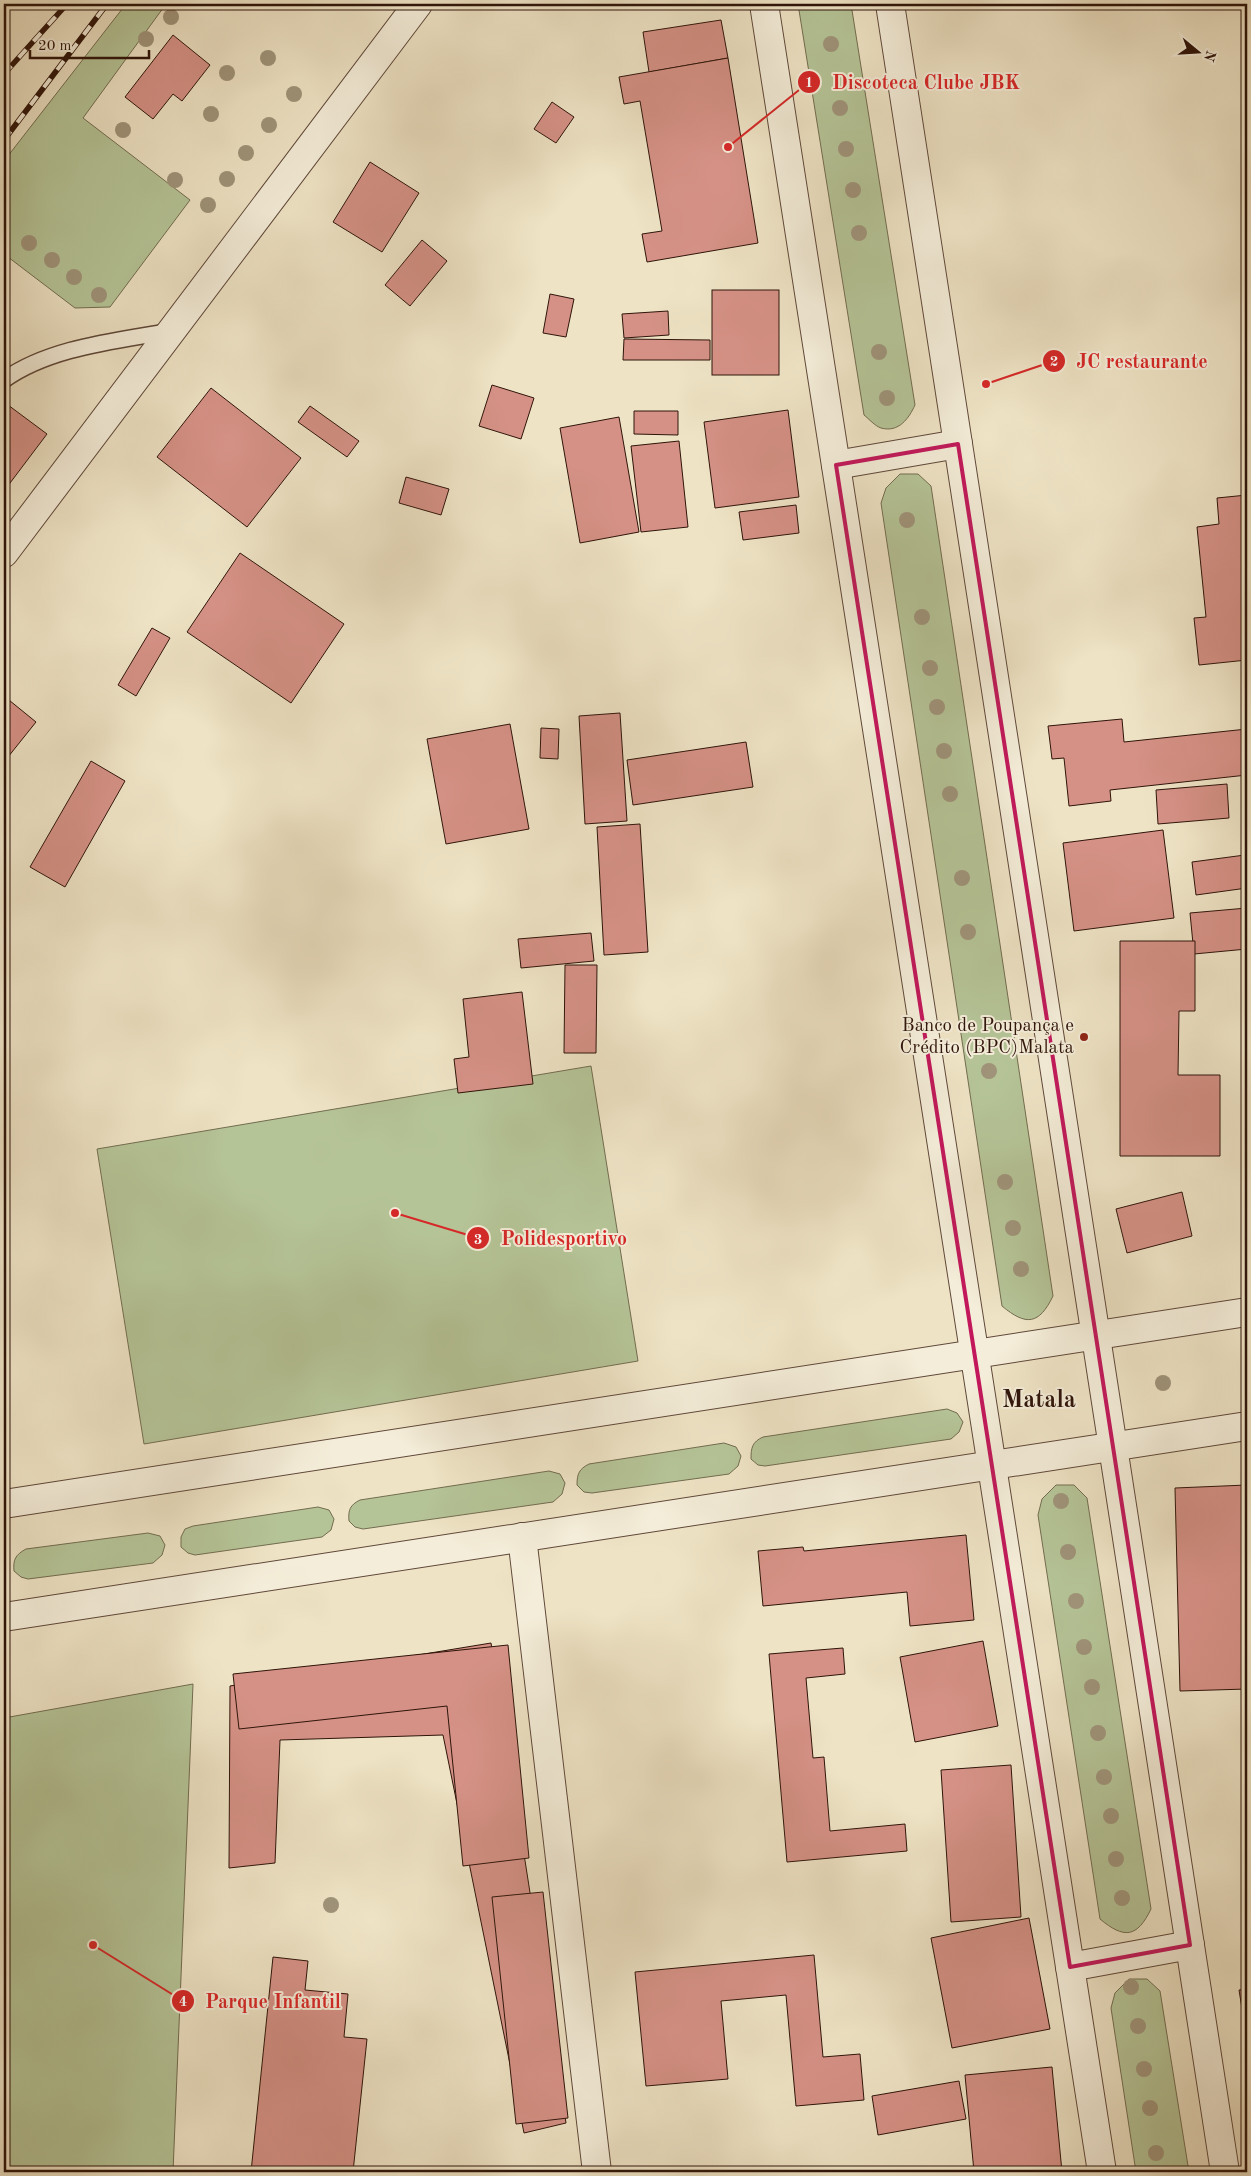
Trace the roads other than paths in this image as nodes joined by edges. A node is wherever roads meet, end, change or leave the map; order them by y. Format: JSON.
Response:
{"nodes":[{"id":1,"x":418,"y":4,"type":"edge"},
{"id":2,"x":764,"y":4,"type":"edge"},
{"id":3,"x":890,"y":4,"type":"edge"},
{"id":4,"x":172,"y":330,"type":"junction"},
{"id":5,"x":4,"y":380,"type":"edge"},
{"id":6,"x":958,"y":444,"type":"junction"},
{"id":7,"x":836,"y":465,"type":"junction"},
{"id":8,"x":4,"y":553,"type":"edge"},
{"id":9,"x":1247,"y":1312,"type":"edge"},
{"id":10,"x":1095,"y":1335,"type":"junction"},
{"id":11,"x":974,"y":1354,"type":"junction"},
{"id":12,"x":1247,"y":1426,"type":"edge"},
{"id":13,"x":1113,"y":1446,"type":"junction"},
{"id":14,"x":992,"y":1465,"type":"junction"},
{"id":15,"x":4,"y":1504,"type":"edge"},
{"id":16,"x":522,"y":1537,"type":"junction"},
{"id":17,"x":4,"y":1616,"type":"edge"},
{"id":18,"x":1190,"y":1945,"type":"junction"},
{"id":19,"x":1070,"y":1967,"type":"junction"},
{"id":20,"x":597,"y":2172,"type":"edge"},
{"id":21,"x":1102,"y":2172,"type":"edge"},
{"id":22,"x":1225,"y":2172,"type":"edge"}],
"edges":[{"from":1,"to":4,"type":"street"},
{"from":2,"to":7,"type":"street"},
{"from":3,"to":6,"type":"street"},
{"from":4,"to":5,"type":"lane"},
{"from":4,"to":8,"type":"street"},
{"from":6,"to":7,"type":"street"},
{"from":6,"to":10,"type":"street"},
{"from":7,"to":11,"type":"street"},
{"from":9,"to":10,"type":"street"},
{"from":10,"to":11,"type":"street"},
{"from":10,"to":13,"type":"street"},
{"from":11,"to":14,"type":"street"},
{"from":11,"to":15,"type":"street"},
{"from":12,"to":13,"type":"street"},
{"from":13,"to":14,"type":"street"},
{"from":13,"to":18,"type":"street"},
{"from":14,"to":16,"type":"street"},
{"from":14,"to":19,"type":"street"},
{"from":16,"to":17,"type":"street"},
{"from":16,"to":20,"type":"street"},
{"from":18,"to":19,"type":"street"},
{"from":18,"to":22,"type":"street"},
{"from":19,"to":21,"type":"street"}]}
